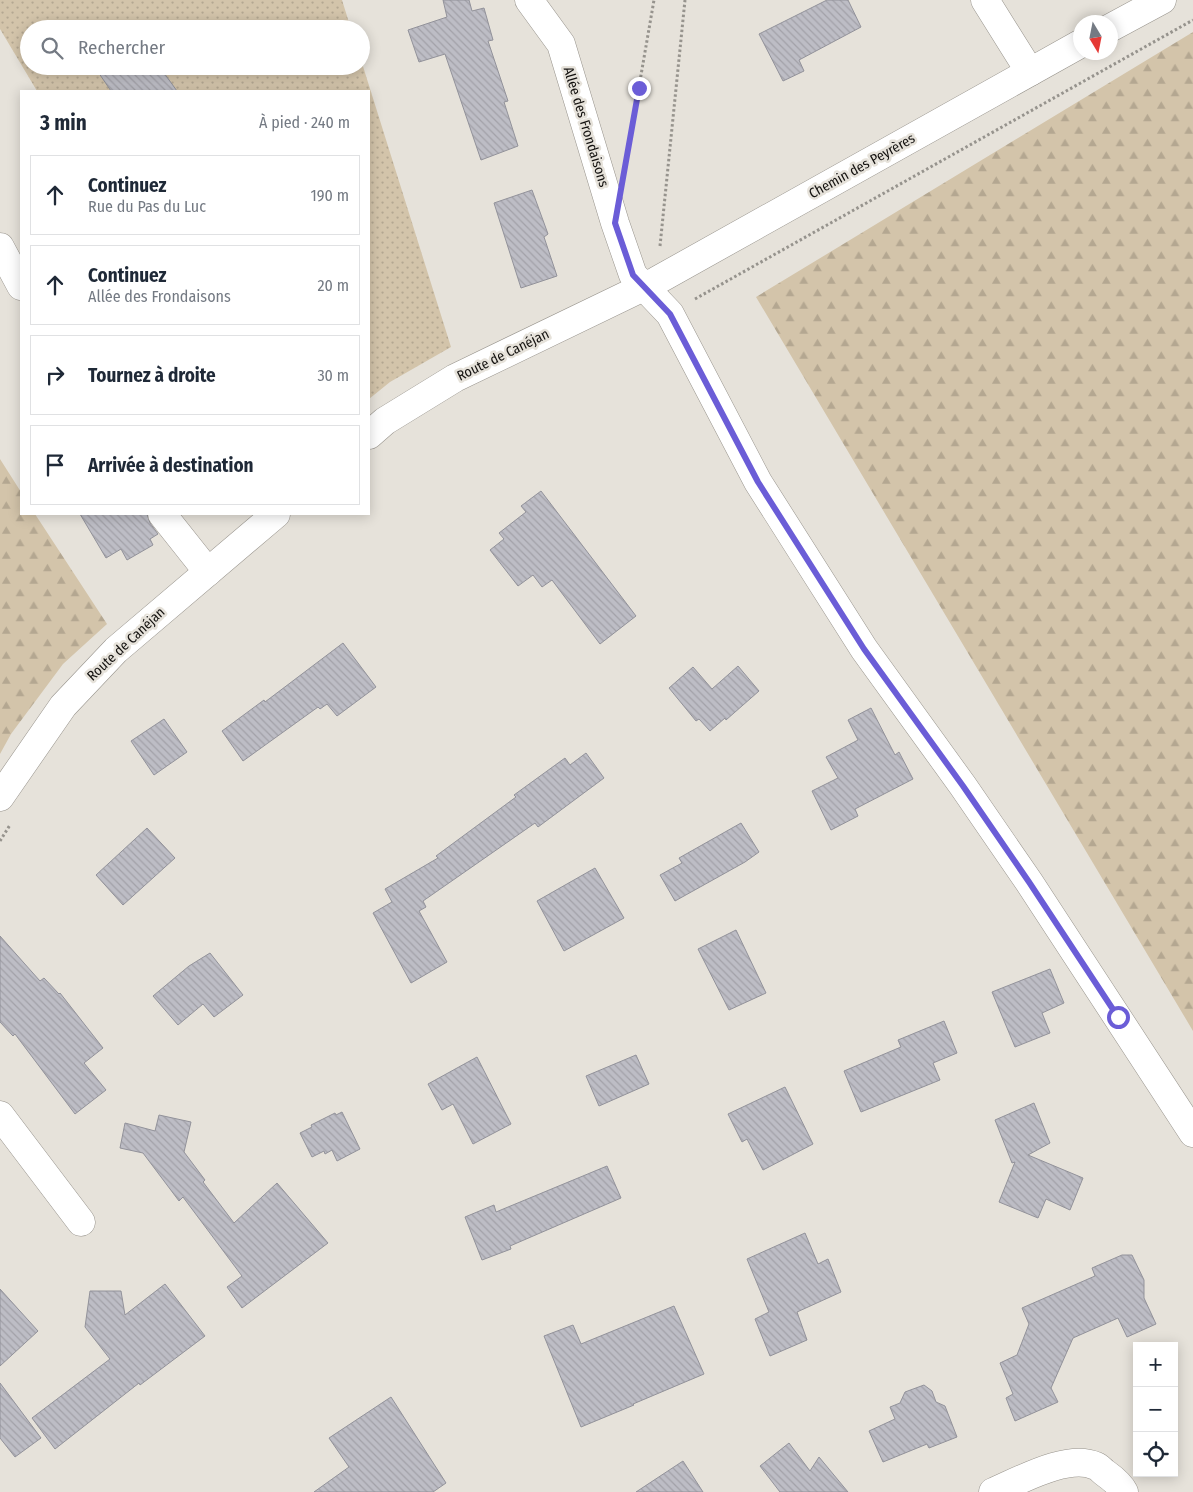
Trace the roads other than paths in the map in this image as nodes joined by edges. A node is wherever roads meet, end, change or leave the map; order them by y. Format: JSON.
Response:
{"nodes":[{"id":1,"x":529,"y":0,"type":"edge"},
{"id":2,"x":985,"y":0,"type":"edge"},
{"id":3,"x":1162,"y":0,"type":"edge"},
{"id":4,"x":1118,"y":24,"type":"edge"},
{"id":5,"x":1073,"y":48,"type":"edge"},
{"id":6,"x":1030,"y":72,"type":"junction"},
{"id":7,"x":0,"y":247,"type":"edge"},
{"id":8,"x":20,"y":284,"type":"edge"},
{"id":9,"x":650,"y":284,"type":"junction"},
{"id":10,"x":370,"y":434,"type":"edge"},
{"id":11,"x":163,"y":515,"type":"edge"},
{"id":12,"x":275,"y":515,"type":"edge"},
{"id":13,"x":208,"y":572,"type":"junction"},
{"id":14,"x":0,"y":797,"type":"edge"},
{"id":15,"x":0,"y":1115,"type":"edge"},
{"id":16,"x":1193,"y":1134,"type":"edge"},
{"id":17,"x":81,"y":1222,"type":"dead end"},
{"id":18,"x":993,"y":1492,"type":"edge"},
{"id":19,"x":1124,"y":1492,"type":"edge"}],
"edges":[{"from":1,"to":9,"type":"street","name":"Allée des Frondaisons"},
{"from":2,"to":6,"type":"street"},
{"from":3,"to":4,"type":"street"},
{"from":5,"to":6,"type":"street","name":"Chemin des Peyrères"},
{"from":6,"to":9,"type":"street","name":"Chemin des Peyrères"},
{"from":7,"to":8,"type":"street"},
{"from":9,"to":10,"type":"street","name":"Route de Canéjan"},
{"from":9,"to":16,"type":"street","name":"Allée des Frondaisons"},
{"from":11,"to":13,"type":"street"},
{"from":12,"to":13,"type":"street","name":"Route de Canéjan"},
{"from":13,"to":14,"type":"street","name":"Route de Canéjan"},
{"from":15,"to":17,"type":"street"},
{"from":18,"to":19,"type":"street"}]}
